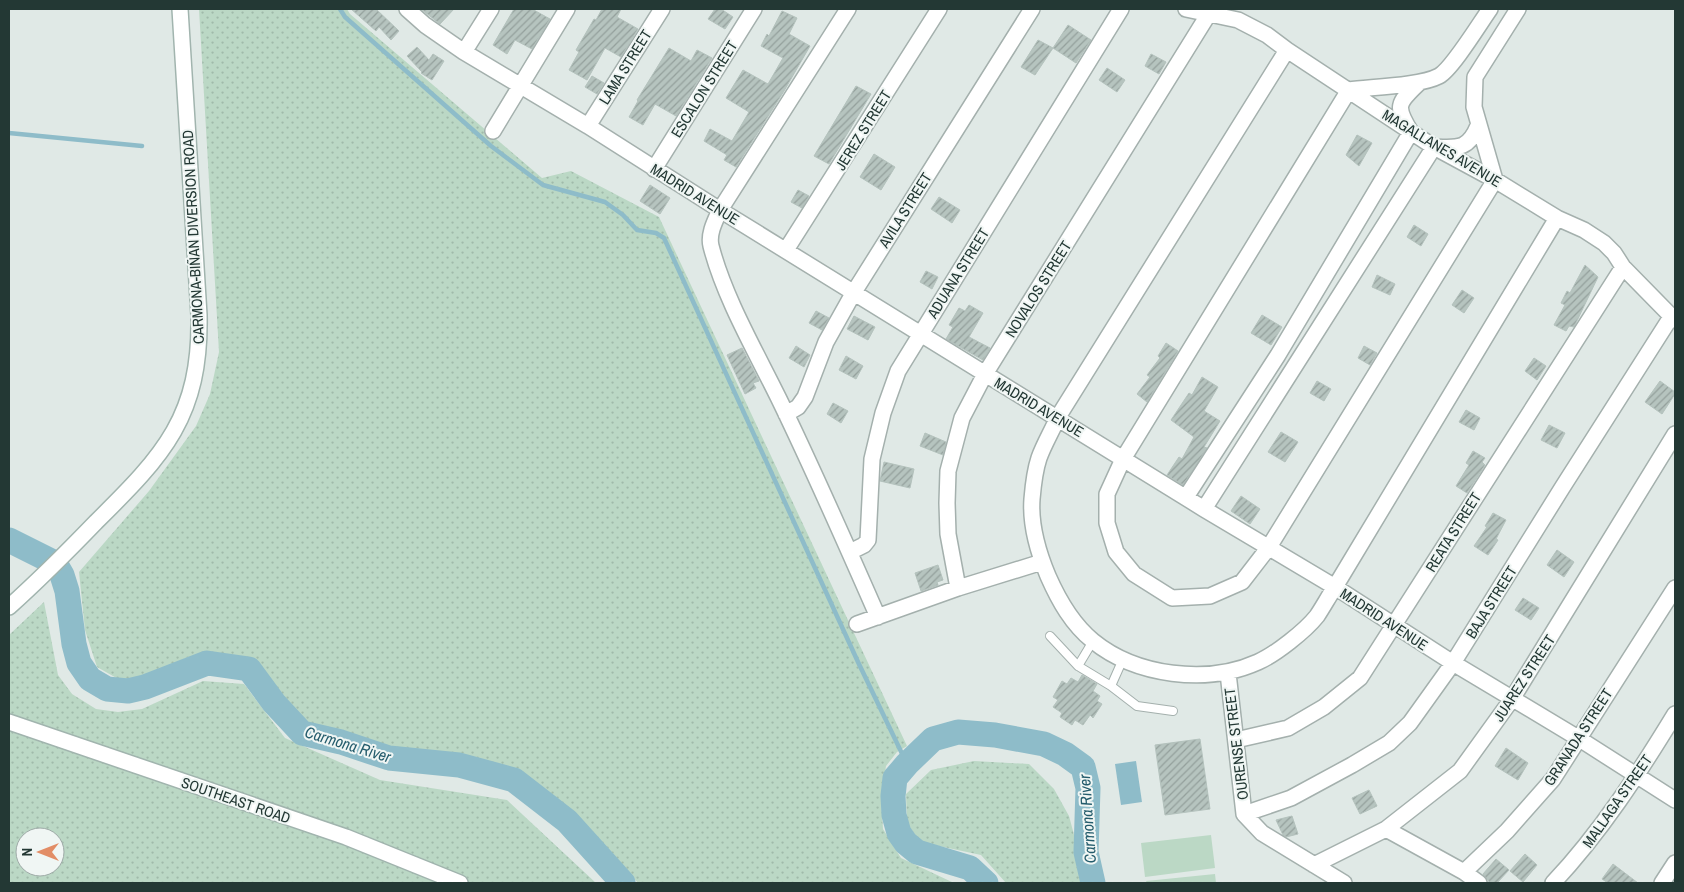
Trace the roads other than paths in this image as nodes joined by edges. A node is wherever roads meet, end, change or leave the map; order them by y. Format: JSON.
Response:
{"nodes":[{"id":1,"x":180,"y":9,"type":"edge"},
{"id":2,"x":407,"y":9,"type":"edge"},
{"id":3,"x":491,"y":9,"type":"edge"},
{"id":4,"x":567,"y":9,"type":"edge"},
{"id":5,"x":662,"y":9,"type":"edge"},
{"id":6,"x":754,"y":9,"type":"edge"},
{"id":7,"x":848,"y":9,"type":"edge"},
{"id":8,"x":939,"y":9,"type":"edge"},
{"id":9,"x":1032,"y":9,"type":"edge"},
{"id":10,"x":1121,"y":9,"type":"edge"},
{"id":11,"x":1186,"y":9,"type":"edge"},
{"id":12,"x":1490,"y":9,"type":"edge"},
{"id":13,"x":1518,"y":9,"type":"edge"},
{"id":14,"x":1208,"y":15,"type":"junction"},
{"id":15,"x":1287,"y":50,"type":"junction"},
{"id":16,"x":464,"y":52,"type":"junction"},
{"id":17,"x":1420,"y":82,"type":"junction"},
{"id":18,"x":520,"y":87,"type":"junction"},
{"id":19,"x":1349,"y":90,"type":"junction"},
{"id":20,"x":588,"y":126,"type":"junction"},
{"id":21,"x":1478,"y":126,"type":"junction"},
{"id":22,"x":493,"y":131,"type":"dead end"},
{"id":23,"x":1412,"y":132,"type":"junction"},
{"id":24,"x":1434,"y":146,"type":"junction"},
{"id":25,"x":654,"y":169,"type":"junction"},
{"id":26,"x":1496,"y":180,"type":"junction"},
{"id":27,"x":720,"y":210,"type":"junction"},
{"id":28,"x":1557,"y":218,"type":"junction"},
{"id":29,"x":786,"y":250,"type":"junction"},
{"id":30,"x":1623,"y":267,"type":"junction"},
{"id":31,"x":854,"y":292,"type":"junction"},
{"id":32,"x":1673,"y":319,"type":"edge"},
{"id":33,"x":920,"y":334,"type":"junction"},
{"id":34,"x":1278,"y":355,"type":"junction"},
{"id":35,"x":1294,"y":365,"type":"junction"},
{"id":36,"x":985,"y":374,"type":"junction"},
{"id":37,"x":786,"y":414,"type":"junction"},
{"id":38,"x":1058,"y":417,"type":"junction"},
{"id":39,"x":1675,"y":434,"type":"edge"},
{"id":40,"x":1123,"y":459,"type":"junction"},
{"id":41,"x":1186,"y":497,"type":"junction"},
{"id":42,"x":1204,"y":509,"type":"junction"},
{"id":43,"x":1269,"y":547,"type":"junction"},
{"id":44,"x":850,"y":552,"type":"junction"},
{"id":45,"x":1042,"y":562,"type":"junction"},
{"id":46,"x":1335,"y":587,"type":"junction"},
{"id":47,"x":958,"y":588,"type":"junction"},
{"id":48,"x":1675,"y":588,"type":"edge"},
{"id":49,"x":9,"y":607,"type":"edge"},
{"id":50,"x":878,"y":617,"type":"junction"},
{"id":51,"x":857,"y":624,"type":"dead end"},
{"id":52,"x":1394,"y":624,"type":"junction"},
{"id":53,"x":1050,"y":636,"type":"dead end"},
{"id":54,"x":1093,"y":641,"type":"junction"},
{"id":55,"x":1123,"y":659,"type":"junction"},
{"id":56,"x":1453,"y":662,"type":"junction"},
{"id":57,"x":1078,"y":666,"type":"junction"},
{"id":58,"x":1228,"y":672,"type":"junction"},
{"id":59,"x":1111,"y":686,"type":"junction"},
{"id":60,"x":1512,"y":699,"type":"junction"},
{"id":61,"x":1173,"y":711,"type":"dead end"},
{"id":62,"x":1675,"y":714,"type":"edge"},
{"id":63,"x":9,"y":722,"type":"edge"},
{"id":64,"x":1578,"y":738,"type":"junction"},
{"id":65,"x":1236,"y":740,"type":"junction"},
{"id":66,"x":1637,"y":776,"type":"junction"},
{"id":67,"x":1675,"y":800,"type":"edge"},
{"id":68,"x":1244,"y":814,"type":"junction"},
{"id":69,"x":1386,"y":830,"type":"junction"},
{"id":70,"x":1675,"y":863,"type":"edge"},
{"id":71,"x":1314,"y":865,"type":"junction"},
{"id":72,"x":1464,"y":872,"type":"junction"},
{"id":73,"x":460,"y":883,"type":"edge"},
{"id":74,"x":1344,"y":883,"type":"edge"},
{"id":75,"x":1479,"y":883,"type":"edge"},
{"id":76,"x":1553,"y":883,"type":"edge"},
{"id":77,"x":1662,"y":883,"type":"edge"}],
"edges":[{"from":1,"to":49,"type":"street","name":"CARMONA-BIÑAN DIVERSION ROAD"},
{"from":2,"to":16,"type":"street","name":"MADRID AVENUE"},
{"from":3,"to":16,"type":"street"},
{"from":4,"to":18,"type":"street"},
{"from":5,"to":20,"type":"street","name":"LAMA STREET"},
{"from":6,"to":25,"type":"street","name":"ESCALON STREET"},
{"from":7,"to":27,"type":"street"},
{"from":8,"to":29,"type":"street","name":"JEREZ STREET"},
{"from":9,"to":31,"type":"street","name":"AVILA STREET"},
{"from":10,"to":33,"type":"street","name":"ADUANA STREET"},
{"from":11,"to":14,"type":"street","name":"MAGALLANES AVENUE"},
{"from":12,"to":17,"type":"street"},
{"from":13,"to":21,"type":"street"},
{"from":14,"to":15,"type":"street","name":"MAGALLANES AVENUE"},
{"from":14,"to":36,"type":"street","name":"NOVALOS STREET"},
{"from":15,"to":19,"type":"street","name":"MAGALLANES AVENUE"},
{"from":15,"to":38,"type":"street"},
{"from":16,"to":18,"type":"street","name":"MADRID AVENUE"},
{"from":17,"to":19,"type":"street"},
{"from":17,"to":23,"type":"street"},
{"from":18,"to":20,"type":"street","name":"MADRID AVENUE"},
{"from":18,"to":22,"type":"street"},
{"from":19,"to":23,"type":"street","name":"MAGALLANES AVENUE"},
{"from":19,"to":40,"type":"street"},
{"from":20,"to":25,"type":"street","name":"MADRID AVENUE"},
{"from":21,"to":24,"type":"street"},
{"from":21,"to":26,"type":"street"},
{"from":23,"to":24,"type":"street","name":"MAGALLANES AVENUE"},
{"from":23,"to":34,"type":"street"},
{"from":24,"to":26,"type":"street","name":"MAGALLANES AVENUE"},
{"from":24,"to":35,"type":"street"},
{"from":25,"to":27,"type":"street","name":"MADRID AVENUE"},
{"from":26,"to":28,"type":"street","name":"MAGALLANES AVENUE"},
{"from":26,"to":43,"type":"street"},
{"from":27,"to":29,"type":"street","name":"MADRID AVENUE"},
{"from":27,"to":37,"type":"street"},
{"from":28,"to":30,"type":"street","name":"MAGALLANES AVENUE"},
{"from":28,"to":46,"type":"street"},
{"from":29,"to":31,"type":"street","name":"MADRID AVENUE"},
{"from":30,"to":32,"type":"street","name":"MAGALLANES AVENUE"},
{"from":30,"to":52,"type":"street","name":"REATA STREET"},
{"from":31,"to":33,"type":"street","name":"MADRID AVENUE"},
{"from":31,"to":37,"type":"street","name":"AVILA STREET"},
{"from":32,"to":56,"type":"street","name":"BAJA STREET"},
{"from":33,"to":36,"type":"street","name":"MADRID AVENUE"},
{"from":33,"to":44,"type":"street","name":"ADUANA STREET"},
{"from":34,"to":35,"type":"street"},
{"from":34,"to":41,"type":"street"},
{"from":35,"to":42,"type":"street"},
{"from":36,"to":38,"type":"street","name":"MADRID AVENUE"},
{"from":36,"to":47,"type":"street","name":"NOVALOS STREET"},
{"from":37,"to":44,"type":"street"},
{"from":38,"to":40,"type":"street","name":"MADRID AVENUE"},
{"from":38,"to":45,"type":"street"},
{"from":39,"to":60,"type":"street","name":"JUAREZ STREET"},
{"from":40,"to":41,"type":"street","name":"MADRID AVENUE"},
{"from":40,"to":43,"type":"street"},
{"from":41,"to":42,"type":"street","name":"MADRID AVENUE"},
{"from":42,"to":43,"type":"street","name":"MADRID AVENUE"},
{"from":43,"to":46,"type":"street","name":"MADRID AVENUE"},
{"from":44,"to":50,"type":"street"},
{"from":45,"to":47,"type":"street"},
{"from":45,"to":54,"type":"street"},
{"from":46,"to":52,"type":"street","name":"MADRID AVENUE"},
{"from":46,"to":58,"type":"street"},
{"from":47,"to":50,"type":"street"},
{"from":48,"to":64,"type":"street","name":"GRANADA STREET"},
{"from":50,"to":51,"type":"street"},
{"from":52,"to":56,"type":"street","name":"MADRID AVENUE"},
{"from":52,"to":65,"type":"street","name":"REATA STREET"},
{"from":53,"to":57,"type":"lane"},
{"from":54,"to":55,"type":"street"},
{"from":54,"to":57,"type":"lane"},
{"from":55,"to":58,"type":"street"},
{"from":55,"to":59,"type":"lane"},
{"from":56,"to":60,"type":"street","name":"MADRID AVENUE"},
{"from":56,"to":68,"type":"street","name":"BAJA STREET"},
{"from":57,"to":59,"type":"lane"},
{"from":58,"to":65,"type":"street","name":"OURENSE STREET"},
{"from":59,"to":61,"type":"lane"},
{"from":60,"to":64,"type":"street","name":"MADRID AVENUE"},
{"from":60,"to":69,"type":"street","name":"JUAREZ STREET"},
{"from":62,"to":66,"type":"street","name":"MALLAGA STREET"},
{"from":63,"to":73,"type":"street","name":"SOUTHEAST ROAD"},
{"from":64,"to":66,"type":"street","name":"MADRID AVENUE"},
{"from":64,"to":72,"type":"street","name":"GRANADA STREET"},
{"from":65,"to":68,"type":"street","name":"OURENSE STREET"},
{"from":66,"to":67,"type":"street","name":"MADRID AVENUE"},
{"from":66,"to":76,"type":"street","name":"MALLAGA STREET"},
{"from":68,"to":71,"type":"street","name":"OURENSE STREET"},
{"from":69,"to":71,"type":"street","name":"JUAREZ STREET"},
{"from":69,"to":72,"type":"street"},
{"from":70,"to":77,"type":"street"},
{"from":71,"to":74,"type":"street","name":"OURENSE STREET"},
{"from":72,"to":75,"type":"street"}]}
